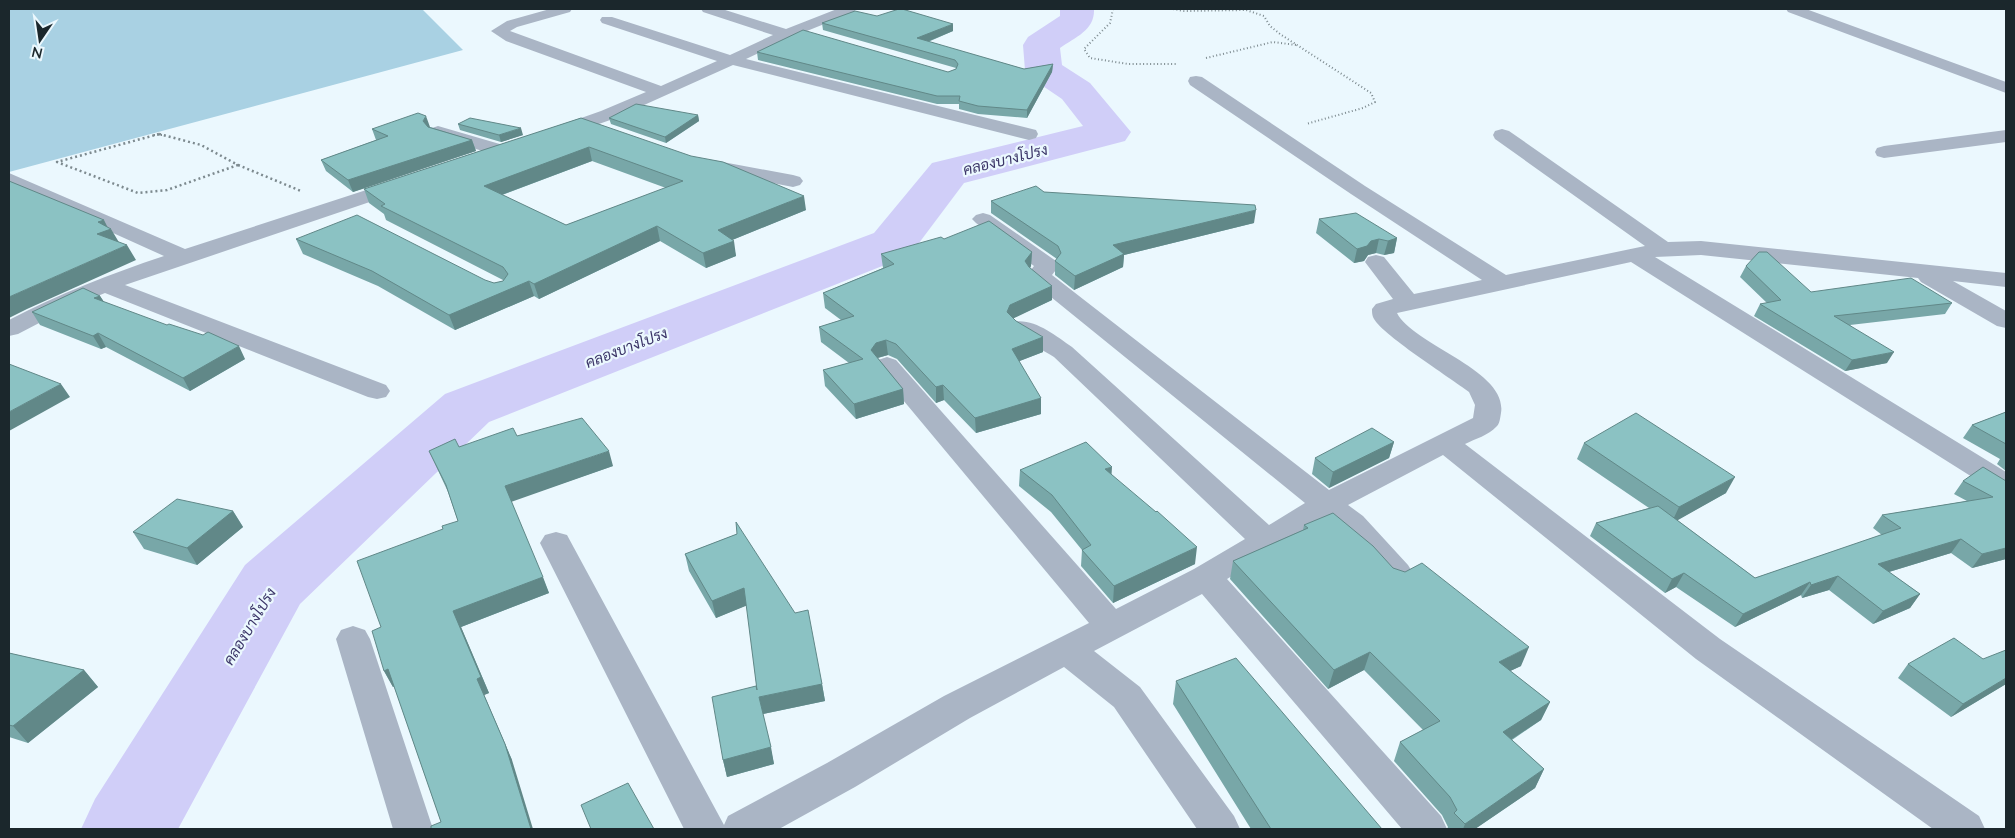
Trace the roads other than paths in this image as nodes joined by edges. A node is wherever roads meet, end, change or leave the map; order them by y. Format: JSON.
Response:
{"nodes":[{"id":1,"x":565,"y":9,"type":"edge"},
{"id":2,"x":708,"y":9,"type":"edge"},
{"id":3,"x":849,"y":9,"type":"edge"},
{"id":4,"x":1793,"y":9,"type":"edge"},
{"id":5,"x":607,"y":20,"type":"dead end"},
{"id":6,"x":794,"y":32,"type":"junction"},
{"id":7,"x":820,"y":35,"type":"edge"},
{"id":8,"x":731,"y":60,"type":"junction"},
{"id":9,"x":1196,"y":81,"type":"dead end"},
{"id":10,"x":2006,"y":88,"type":"edge"},
{"id":11,"x":662,"y":92,"type":"junction"},
{"id":12,"x":438,"y":132,"type":"edge"},
{"id":13,"x":1028,"y":134,"type":"dead end"},
{"id":14,"x":1502,"y":135,"type":"dead end"},
{"id":15,"x":2006,"y":136,"type":"edge"},
{"id":16,"x":520,"y":145,"type":"junction"},
{"id":17,"x":1884,"y":152,"type":"dead end"},
{"id":18,"x":692,"y":161,"type":"edge"},
{"id":19,"x":466,"y":163,"type":"edge"},
{"id":20,"x":9,"y":179,"type":"edge"},
{"id":21,"x":421,"y":179,"type":"edge"},
{"id":22,"x":793,"y":181,"type":"dead end"},
{"id":23,"x":339,"y":206,"type":"junction"},
{"id":24,"x":364,"y":219,"type":"edge"},
{"id":25,"x":983,"y":220,"type":"dead end"},
{"id":26,"x":1663,"y":249,"type":"junction"},
{"id":27,"x":1635,"y":255,"type":"junction"},
{"id":28,"x":184,"y":257,"type":"junction"},
{"id":29,"x":1376,"y":262,"type":"dead end"},
{"id":30,"x":1919,"y":271,"type":"junction"},
{"id":31,"x":2006,"y":280,"type":"edge"},
{"id":32,"x":1503,"y":283,"type":"junction"},
{"id":33,"x":105,"y":285,"type":"junction"},
{"id":34,"x":1408,"y":302,"type":"junction"},
{"id":35,"x":2006,"y":321,"type":"edge"},
{"id":36,"x":1021,"y":327,"type":"edge"},
{"id":37,"x":9,"y":329,"type":"edge"},
{"id":38,"x":887,"y":365,"type":"dead end"},
{"id":39,"x":376,"y":392,"type":"dead end"},
{"id":40,"x":1446,"y":443,"type":"junction"},
{"id":41,"x":2006,"y":485,"type":"edge"},
{"id":42,"x":1326,"y":504,"type":"junction"},
{"id":43,"x":1266,"y":540,"type":"junction"},
{"id":44,"x":556,"y":543,"type":"dead end"},
{"id":45,"x":1399,"y":576,"type":"edge"},
{"id":46,"x":1206,"y":578,"type":"junction"},
{"id":47,"x":1112,"y":627,"type":"junction"},
{"id":48,"x":353,"y":639,"type":"dead end"},
{"id":49,"x":1067,"y":650,"type":"junction"},
{"id":50,"x":413,"y":829,"type":"edge"},
{"id":51,"x":705,"y":829,"type":"edge"},
{"id":52,"x":742,"y":829,"type":"edge"},
{"id":53,"x":1220,"y":829,"type":"edge"},
{"id":54,"x":1427,"y":829,"type":"edge"},
{"id":55,"x":1965,"y":829,"type":"edge"}],
"edges":[{"from":1,"to":11,"type":"street"},
{"from":2,"to":6,"type":"street"},
{"from":3,"to":6,"type":"street"},
{"from":4,"to":10,"type":"street"},
{"from":5,"to":8,"type":"street"},
{"from":6,"to":7,"type":"street"},
{"from":6,"to":8,"type":"street"},
{"from":8,"to":11,"type":"street"},
{"from":8,"to":13,"type":"street"},
{"from":9,"to":32,"type":"street"},
{"from":11,"to":16,"type":"street"},
{"from":12,"to":16,"type":"street"},
{"from":14,"to":26,"type":"street"},
{"from":15,"to":17,"type":"street"},
{"from":16,"to":19,"type":"street"},
{"from":18,"to":22,"type":"street"},
{"from":20,"to":28,"type":"street"},
{"from":21,"to":23,"type":"street"},
{"from":23,"to":24,"type":"street"},
{"from":23,"to":28,"type":"street"},
{"from":25,"to":42,"type":"street"},
{"from":26,"to":27,"type":"street"},
{"from":26,"to":30,"type":"street"},
{"from":27,"to":32,"type":"street"},
{"from":27,"to":41,"type":"street"},
{"from":28,"to":33,"type":"street"},
{"from":29,"to":34,"type":"street"},
{"from":30,"to":31,"type":"street"},
{"from":30,"to":35,"type":"street"},
{"from":32,"to":34,"type":"street"},
{"from":33,"to":37,"type":"street"},
{"from":33,"to":39,"type":"street"},
{"from":34,"to":40,"type":"street"},
{"from":36,"to":43,"type":"street"},
{"from":38,"to":47,"type":"street"},
{"from":40,"to":42,"type":"street"},
{"from":40,"to":55,"type":"street"},
{"from":42,"to":43,"type":"street"},
{"from":42,"to":45,"type":"street"},
{"from":43,"to":46,"type":"street"},
{"from":44,"to":51,"type":"street"},
{"from":46,"to":47,"type":"street"},
{"from":46,"to":54,"type":"street"},
{"from":47,"to":49,"type":"street"},
{"from":48,"to":50,"type":"street"},
{"from":49,"to":52,"type":"street"},
{"from":49,"to":53,"type":"street"}]}
